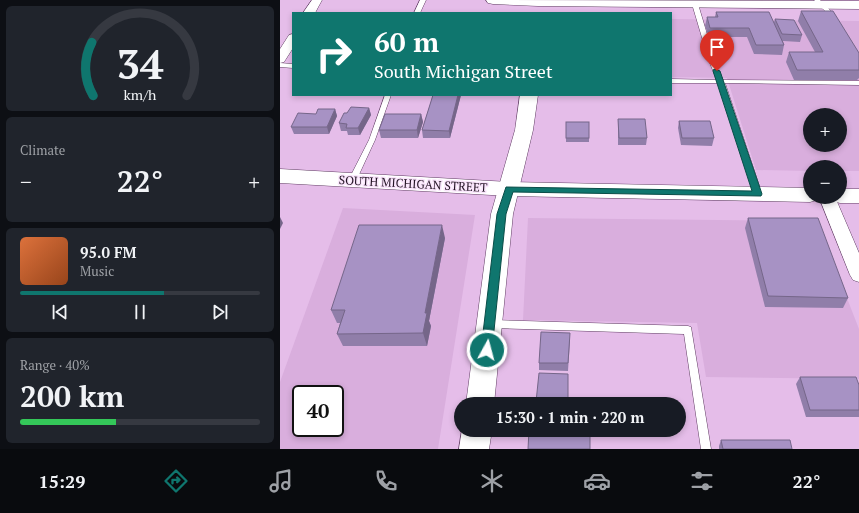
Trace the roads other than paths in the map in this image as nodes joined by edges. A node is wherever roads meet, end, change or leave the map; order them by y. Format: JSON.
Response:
{"nodes":[{"id":1,"x":317,"y":0,"type":"edge"},
{"id":2,"x":423,"y":0,"type":"edge"},
{"id":3,"x":493,"y":0,"type":"edge"},
{"id":4,"x":674,"y":2,"type":"edge"},
{"id":5,"x":819,"y":2,"type":"edge"},
{"id":6,"x":695,"y":4,"type":"junction"},
{"id":7,"x":859,"y":5,"type":"edge"},
{"id":8,"x":538,"y":7,"type":"edge"},
{"id":9,"x":310,"y":12,"type":"edge"},
{"id":10,"x":417,"y":12,"type":"edge"},
{"id":11,"x":837,"y":24,"type":"edge"},
{"id":12,"x":292,"y":40,"type":"edge"},
{"id":13,"x":280,"y":59,"type":"edge"},
{"id":14,"x":280,"y":65,"type":"edge"},
{"id":15,"x":292,"y":66,"type":"edge"},
{"id":16,"x":672,"y":81,"type":"edge"},
{"id":17,"x":721,"y":81,"type":"junction"},
{"id":18,"x":859,"y":83,"type":"edge"},
{"id":19,"x":388,"y":96,"type":"edge"},
{"id":20,"x":529,"y":96,"type":"edge"},
{"id":21,"x":280,"y":176,"type":"edge"},
{"id":22,"x":352,"y":181,"type":"junction"},
{"id":23,"x":509,"y":189,"type":"junction"},
{"id":24,"x":758,"y":194,"type":"junction"},
{"id":25,"x":803,"y":195,"type":"edge"},
{"id":26,"x":847,"y":196,"type":"edge"},
{"id":27,"x":859,"y":196,"type":"edge"},
{"id":28,"x":830,"y":204,"type":"edge"},
{"id":29,"x":859,"y":274,"type":"edge"},
{"id":30,"x":490,"y":324,"type":"junction"},
{"id":31,"x":481,"y":397,"type":"edge"},
{"id":32,"x":476,"y":437,"type":"edge"},
{"id":33,"x":474,"y":449,"type":"edge"},
{"id":34,"x":706,"y":449,"type":"edge"}],
"edges":[{"from":1,"to":9,"type":"street"},
{"from":2,"to":10,"type":"lane"},
{"from":3,"to":8,"type":"main road"},
{"from":4,"to":6,"type":"main road"},
{"from":4,"to":8,"type":"main road"},
{"from":5,"to":6,"type":"main road"},
{"from":5,"to":7,"type":"main road"},
{"from":5,"to":11,"type":"lane"},
{"from":6,"to":17,"type":"lane"},
{"from":12,"to":13,"type":"street"},
{"from":14,"to":15,"type":"lane"},
{"from":16,"to":17,"type":"lane"},
{"from":17,"to":18,"type":"lane"},
{"from":17,"to":24,"type":"lane"},
{"from":19,"to":22,"type":"lane"},
{"from":20,"to":23,"type":"main road"},
{"from":21,"to":22,"type":"main road","name":"SOUTH MICHIGAN STREET"},
{"from":22,"to":23,"type":"main road","name":"SOUTH MICHIGAN STREET"},
{"from":23,"to":24,"type":"main road","name":"SOUTH MICHIGAN STREET"},
{"from":23,"to":30,"type":"main road"},
{"from":24,"to":25,"type":"main road","name":"SOUTH MICHIGAN STREET"},
{"from":26,"to":27,"type":"main road"},
{"from":28,"to":29,"type":"street"},
{"from":30,"to":31,"type":"main road"},
{"from":30,"to":34,"type":"lane"},
{"from":32,"to":33,"type":"main road"}]}
